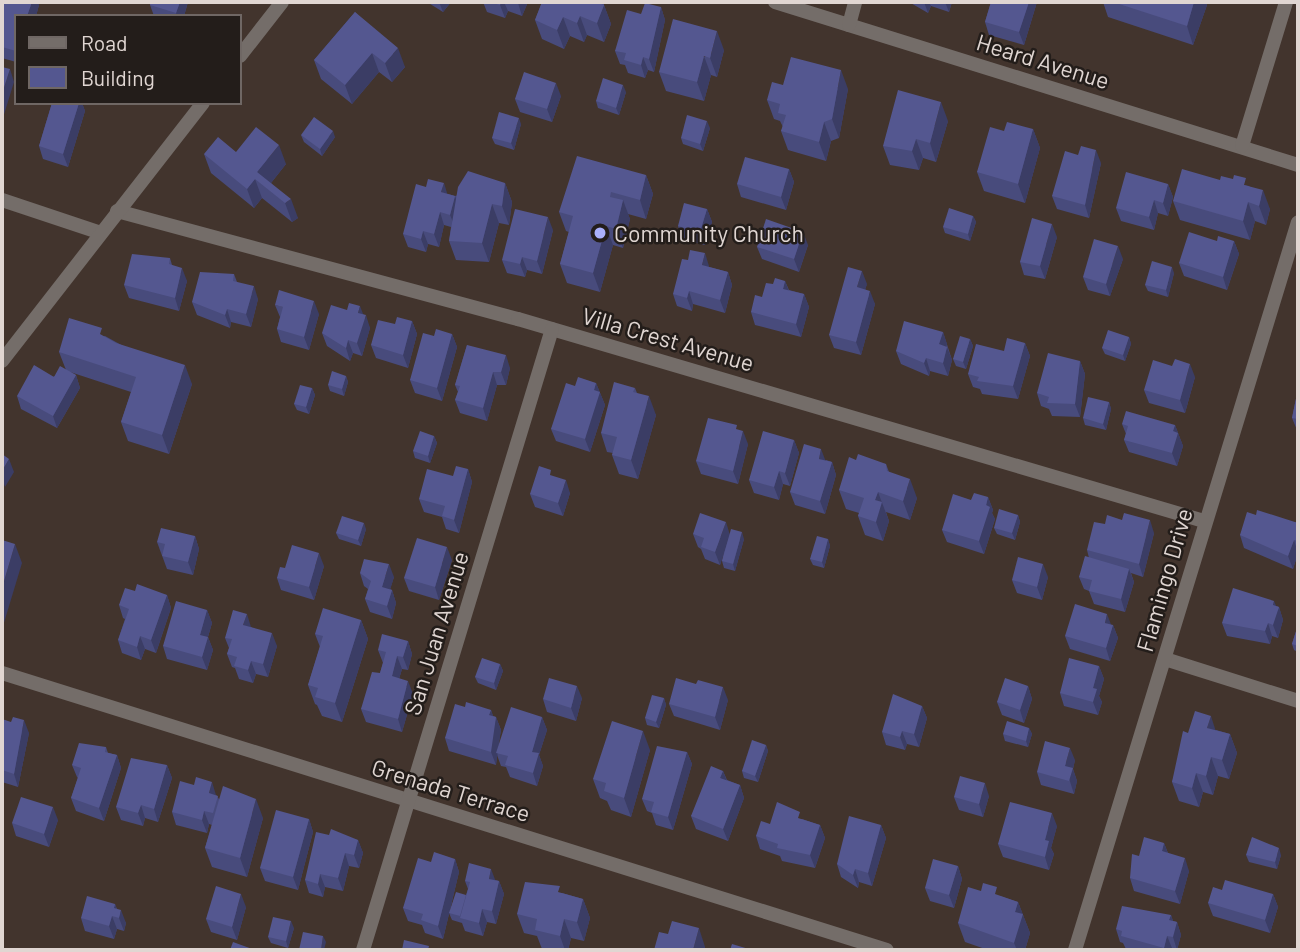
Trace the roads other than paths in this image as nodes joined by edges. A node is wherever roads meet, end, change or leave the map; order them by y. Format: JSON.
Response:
{"nodes":[{"id":1,"x":282,"y":2,"type":"edge"},
{"id":2,"x":775,"y":2,"type":"edge"},
{"id":3,"x":855,"y":2,"type":"edge"},
{"id":4,"x":1286,"y":2,"type":"edge"},
{"id":5,"x":849,"y":25,"type":"junction"},
{"id":6,"x":242,"y":53,"type":"edge"},
{"id":7,"x":201,"y":105,"type":"edge"},
{"id":8,"x":1242,"y":146,"type":"junction"},
{"id":9,"x":1298,"y":165,"type":"edge"},
{"id":10,"x":2,"y":200,"type":"edge"},
{"id":11,"x":117,"y":211,"type":"junction"},
{"id":12,"x":1298,"y":222,"type":"edge"},
{"id":13,"x":101,"y":233,"type":"junction"},
{"id":14,"x":552,"y":329,"type":"junction"},
{"id":15,"x":2,"y":360,"type":"edge"},
{"id":16,"x":1204,"y":521,"type":"junction"},
{"id":17,"x":1165,"y":659,"type":"junction"},
{"id":18,"x":2,"y":673,"type":"edge"},
{"id":19,"x":1298,"y":701,"type":"edge"},
{"id":20,"x":408,"y":802,"type":"junction"},
{"id":21,"x":363,"y":950,"type":"edge"},
{"id":22,"x":887,"y":950,"type":"edge"},
{"id":23,"x":1075,"y":950,"type":"edge"}],
"edges":[{"from":1,"to":6,"type":"street"},
{"from":2,"to":5,"type":"street","name":"Heard Avenue"},
{"from":3,"to":5,"type":"street"},
{"from":4,"to":8,"type":"street"},
{"from":5,"to":8,"type":"street","name":"Heard Avenue"},
{"from":7,"to":11,"type":"street"},
{"from":8,"to":9,"type":"street","name":"Heard Avenue"},
{"from":10,"to":13,"type":"street"},
{"from":11,"to":13,"type":"street"},
{"from":11,"to":14,"type":"street","name":"Villa Crest Avenue"},
{"from":12,"to":16,"type":"street","name":"Flamingo Drive"},
{"from":13,"to":15,"type":"street"},
{"from":14,"to":16,"type":"street","name":"Villa Crest Avenue"},
{"from":14,"to":20,"type":"street","name":"San Juan Avenue"},
{"from":16,"to":17,"type":"street","name":"Flamingo Drive"},
{"from":17,"to":19,"type":"street"},
{"from":17,"to":23,"type":"street","name":"Flamingo Drive"},
{"from":18,"to":20,"type":"street","name":"Grenada Terrace"},
{"from":20,"to":21,"type":"street","name":"San Juan Avenue"},
{"from":20,"to":22,"type":"street","name":"Grenada Terrace"}]}
